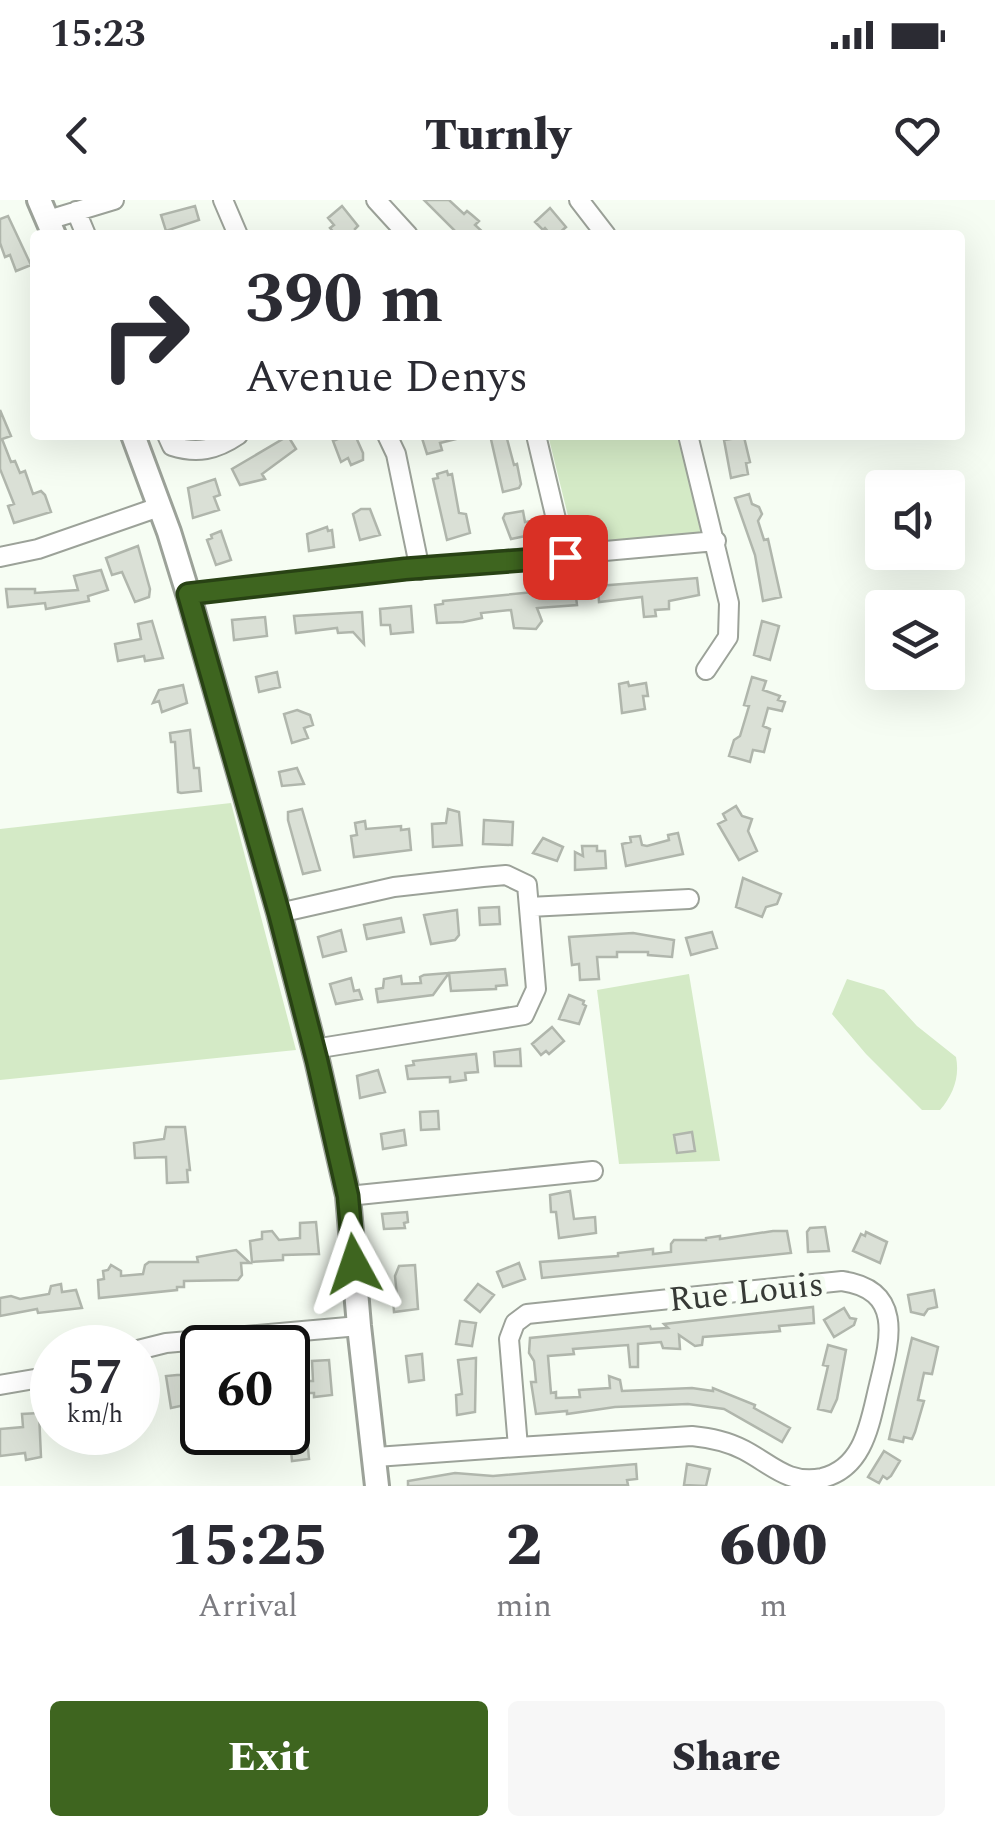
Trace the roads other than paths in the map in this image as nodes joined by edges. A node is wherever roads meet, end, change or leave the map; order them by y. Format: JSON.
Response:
{"nodes":[{"id":1,"x":114,"y":200,"type":"edge"},
{"id":2,"x":223,"y":200,"type":"edge"},
{"id":3,"x":376,"y":200,"type":"edge"},
{"id":4,"x":579,"y":200,"type":"edge"},
{"id":5,"x":76,"y":211,"type":"junction"},
{"id":6,"x":47,"y":218,"type":"edge"},
{"id":7,"x":84,"y":230,"type":"edge"},
{"id":8,"x":236,"y":230,"type":"edge"},
{"id":9,"x":403,"y":230,"type":"edge"},
{"id":10,"x":602,"y":230,"type":"edge"},
{"id":11,"x":135,"y":440,"type":"edge"},
{"id":12,"x":169,"y":440,"type":"edge"},
{"id":13,"x":230,"y":440,"type":"edge"},
{"id":14,"x":389,"y":440,"type":"edge"},
{"id":15,"x":537,"y":440,"type":"edge"},
{"id":16,"x":689,"y":440,"type":"edge"},
{"id":17,"x":159,"y":507,"type":"junction"},
{"id":18,"x":716,"y":541,"type":"junction"},
{"id":19,"x":0,"y":557,"type":"edge"},
{"id":20,"x":565,"y":557,"type":"junction"},
{"id":21,"x":420,"y":570,"type":"junction"},
{"id":22,"x":188,"y":594,"type":"junction"},
{"id":23,"x":706,"y":670,"type":"dead end"},
{"id":24,"x":690,"y":899,"type":"dead end"},
{"id":25,"x":529,"y":907,"type":"junction"},
{"id":26,"x":279,"y":913,"type":"junction"},
{"id":27,"x":314,"y":1049,"type":"junction"},
{"id":28,"x":593,"y":1171,"type":"dead end"},
{"id":29,"x":348,"y":1196,"type":"junction"},
{"id":30,"x":358,"y":1326,"type":"junction"},
{"id":31,"x":160,"y":1344,"type":"edge"},
{"id":32,"x":30,"y":1379,"type":"edge"},
{"id":33,"x":0,"y":1384,"type":"edge"},
{"id":34,"x":518,"y":1447,"type":"junction"},
{"id":35,"x":376,"y":1458,"type":"junction"},
{"id":36,"x":377,"y":1486,"type":"edge"}],
"edges":[{"from":1,"to":5,"type":"street"},
{"from":2,"to":8,"type":"street"},
{"from":3,"to":9,"type":"street"},
{"from":4,"to":10,"type":"street"},
{"from":5,"to":6,"type":"street"},
{"from":5,"to":7,"type":"street"},
{"from":11,"to":17,"type":"main road"},
{"from":12,"to":13,"type":"street"},
{"from":14,"to":21,"type":"street"},
{"from":15,"to":20,"type":"street"},
{"from":16,"to":18,"type":"street"},
{"from":17,"to":19,"type":"street"},
{"from":17,"to":22,"type":"main road"},
{"from":18,"to":20,"type":"street"},
{"from":18,"to":23,"type":"street"},
{"from":20,"to":21,"type":"street"},
{"from":21,"to":22,"type":"street"},
{"from":22,"to":26,"type":"main road"},
{"from":24,"to":25,"type":"street"},
{"from":25,"to":26,"type":"street"},
{"from":25,"to":27,"type":"street"},
{"from":26,"to":27,"type":"main road"},
{"from":27,"to":29,"type":"main road"},
{"from":28,"to":29,"type":"street"},
{"from":29,"to":30,"type":"main road"},
{"from":30,"to":31,"type":"street"},
{"from":30,"to":35,"type":"main road"},
{"from":32,"to":33,"type":"street"},
{"from":34,"to":34,"type":"street","name":"Rue Louis"},
{"from":34,"to":35,"type":"street","name":"Rue Louis"},
{"from":35,"to":36,"type":"main road"}]}
